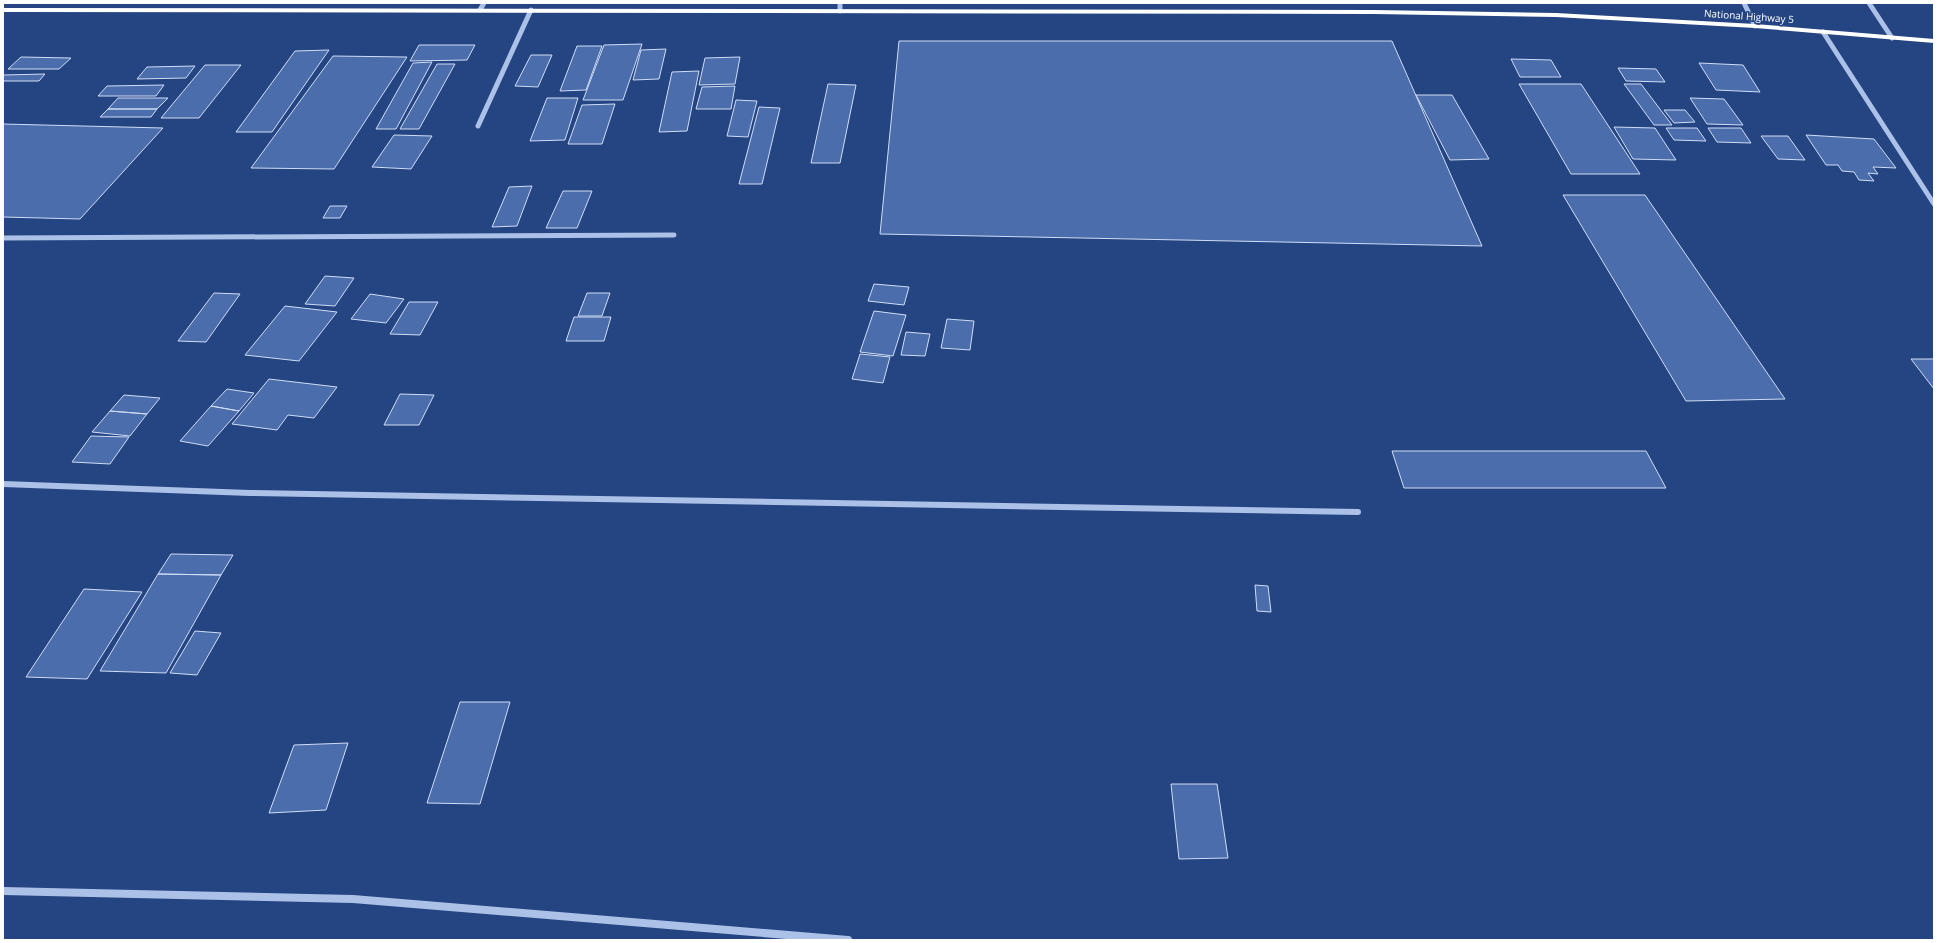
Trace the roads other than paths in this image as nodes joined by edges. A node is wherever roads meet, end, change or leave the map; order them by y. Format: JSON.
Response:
{"nodes":[{"id":1,"x":1744,"y":3,"type":"edge"},
{"id":2,"x":1869,"y":3,"type":"edge"},
{"id":3,"x":482,"y":7,"type":"edge"},
{"id":4,"x":840,"y":7,"type":"edge"},
{"id":5,"x":3,"y":10,"type":"edge"},
{"id":6,"x":531,"y":10,"type":"junction"},
{"id":7,"x":1755,"y":26,"type":"junction"},
{"id":8,"x":1824,"y":32,"type":"junction"},
{"id":9,"x":1892,"y":38,"type":"junction"},
{"id":10,"x":1934,"y":41,"type":"edge"},
{"id":11,"x":478,"y":126,"type":"dead end"},
{"id":12,"x":1934,"y":204,"type":"edge"},
{"id":13,"x":674,"y":235,"type":"dead end"},
{"id":14,"x":3,"y":238,"type":"edge"},
{"id":15,"x":3,"y":484,"type":"edge"},
{"id":16,"x":1358,"y":512,"type":"dead end"},
{"id":17,"x":3,"y":891,"type":"edge"},
{"id":18,"x":848,"y":940,"type":"edge"}],
"edges":[{"from":1,"to":7,"type":"street"},
{"from":2,"to":9,"type":"street"},
{"from":3,"to":5,"type":"highway","name":"National Highway 5"},
{"from":3,"to":6,"type":"highway","name":"National Highway 5"},
{"from":4,"to":6,"type":"highway","name":"National Highway 5"},
{"from":4,"to":7,"type":"highway","name":"National Highway 5"},
{"from":6,"to":11,"type":"street"},
{"from":7,"to":8,"type":"highway","name":"National Highway 5"},
{"from":8,"to":9,"type":"highway","name":"National Highway 5"},
{"from":8,"to":12,"type":"street"},
{"from":9,"to":10,"type":"highway","name":"National Highway 5"},
{"from":13,"to":14,"type":"street"},
{"from":15,"to":16,"type":"street"},
{"from":17,"to":18,"type":"street"}]}
